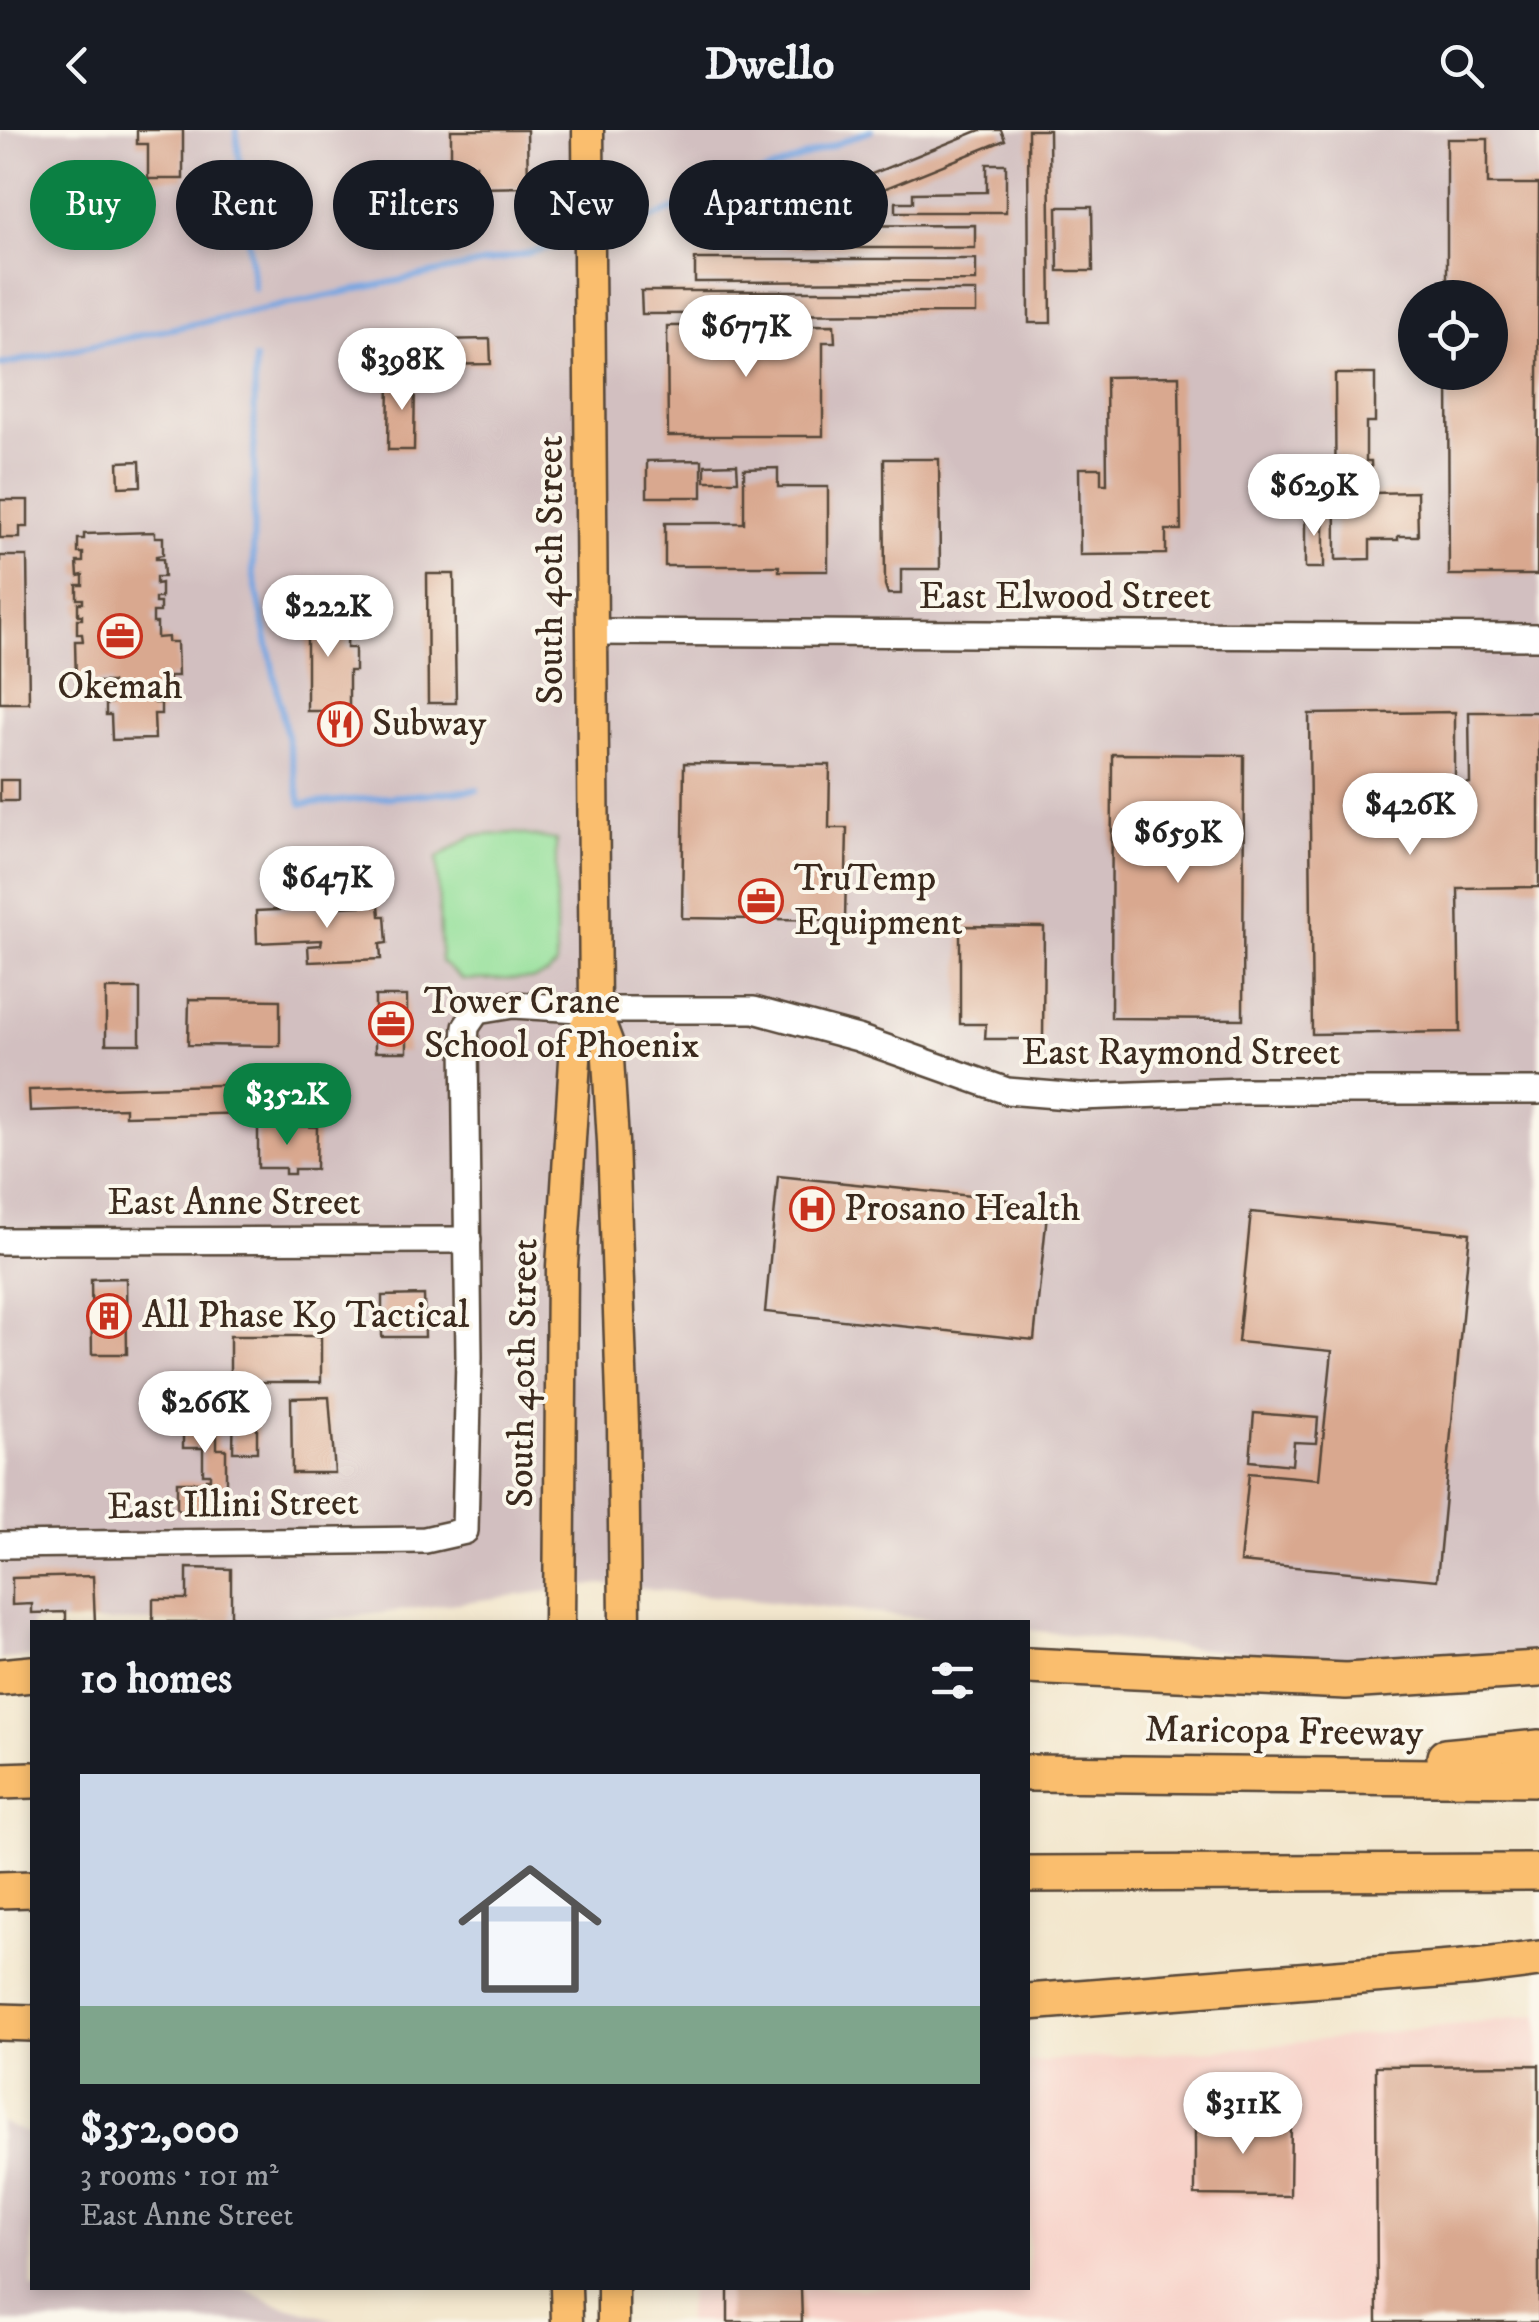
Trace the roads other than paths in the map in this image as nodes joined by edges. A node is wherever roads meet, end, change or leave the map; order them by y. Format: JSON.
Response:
{"nodes":[{"id":1,"x":588,"y":130,"type":"edge"},
{"id":2,"x":591,"y":632,"type":"junction"},
{"id":3,"x":1539,"y":637,"type":"edge"},
{"id":4,"x":595,"y":1010,"type":"junction"},
{"id":5,"x":1539,"y":1092,"type":"edge"},
{"id":6,"x":468,"y":1240,"type":"junction"},
{"id":7,"x":0,"y":1241,"type":"edge"},
{"id":8,"x":465,"y":1531,"type":"joint"},
{"id":9,"x":0,"y":1545,"type":"edge"},
{"id":10,"x":559,"y":1620,"type":"edge"},
{"id":11,"x":625,"y":1620,"type":"edge"},
{"id":12,"x":1030,"y":1666,"type":"edge"},
{"id":13,"x":1539,"y":1669,"type":"edge"},
{"id":14,"x":30,"y":1674,"type":"edge"},
{"id":15,"x":0,"y":1677,"type":"edge"},
{"id":16,"x":1539,"y":1748,"type":"edge"},
{"id":17,"x":1030,"y":1773,"type":"edge"},
{"id":18,"x":1266,"y":1774,"type":"junction"},
{"id":19,"x":1539,"y":1778,"type":"edge"},
{"id":20,"x":30,"y":1780,"type":"edge"},
{"id":21,"x":0,"y":1781,"type":"edge"},
{"id":22,"x":1539,"y":1872,"type":"edge"},
{"id":23,"x":1030,"y":1874,"type":"edge"},
{"id":24,"x":30,"y":1889,"type":"edge"},
{"id":25,"x":0,"y":1890,"type":"edge"},
{"id":26,"x":1539,"y":1960,"type":"edge"},
{"id":27,"x":1030,"y":2002,"type":"edge"},
{"id":28,"x":0,"y":2022,"type":"edge"},
{"id":29,"x":30,"y":2024,"type":"edge"},
{"id":30,"x":566,"y":2290,"type":"edge"},
{"id":31,"x":613,"y":2290,"type":"edge"},
{"id":32,"x":567,"y":2322,"type":"edge"},
{"id":33,"x":613,"y":2322,"type":"edge"}],
"edges":[{"from":1,"to":2,"type":"main road","name":"South 40th Street"},
{"from":2,"to":3,"type":"street","name":"East Elwood Street"},
{"from":2,"to":4,"type":"main road","name":"South 40th Street"},
{"from":4,"to":5,"type":"street","name":"East Raymond Street"},
{"from":4,"to":6,"type":"street","name":"South 40th Street"},
{"from":4,"to":10,"type":"main road","name":"South 40th Street"},
{"from":4,"to":11,"type":"main road","name":"South 40th Street"},
{"from":6,"to":7,"type":"street","name":"East Anne Street"},
{"from":6,"to":8,"type":"street","name":"South 40th Street"},
{"from":8,"to":9,"type":"street","name":"East Illini Street"},
{"from":12,"to":13,"type":"highway"},
{"from":14,"to":15,"type":"highway"},
{"from":16,"to":18,"type":"highway"},
{"from":17,"to":18,"type":"highway","name":"Maricopa Freeway"},
{"from":18,"to":19,"type":"highway","name":"Maricopa Freeway"},
{"from":20,"to":21,"type":"highway"},
{"from":22,"to":23,"type":"highway"},
{"from":24,"to":25,"type":"highway"},
{"from":26,"to":27,"type":"highway"},
{"from":28,"to":29,"type":"highway"},
{"from":30,"to":32,"type":"main road"},
{"from":31,"to":33,"type":"main road"}]}
